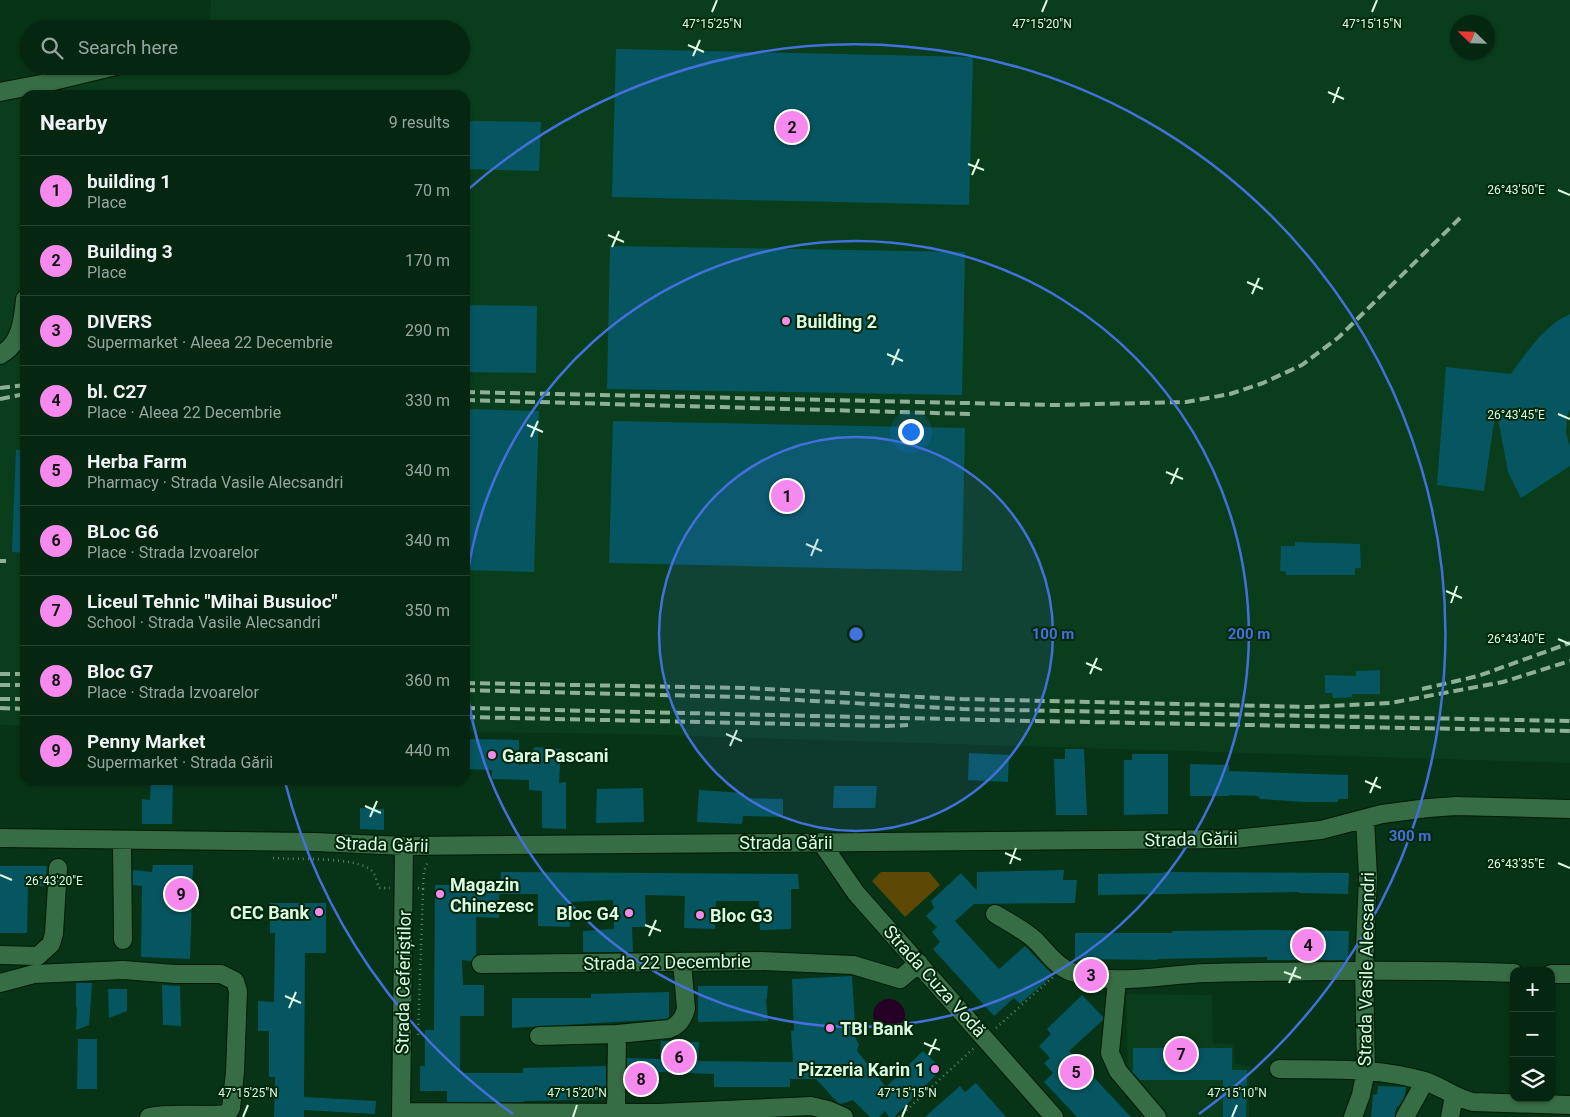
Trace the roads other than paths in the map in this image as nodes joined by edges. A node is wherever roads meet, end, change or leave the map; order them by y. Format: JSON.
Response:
{"nodes":[{"id":1,"x":79,"y":75,"type":"edge"},
{"id":2,"x":0,"y":92,"type":"edge"},
{"id":3,"x":20,"y":330,"type":"edge"},
{"id":4,"x":0,"y":355,"type":"edge"},
{"id":5,"x":1570,"y":809,"type":"edge"},
{"id":6,"x":1365,"y":819,"type":"junction"},
{"id":7,"x":0,"y":838,"type":"edge"},
{"id":8,"x":122,"y":841,"type":"junction"},
{"id":9,"x":821,"y":842,"type":"junction"},
{"id":10,"x":404,"y":846,"type":"junction"},
{"id":11,"x":58,"y":868,"type":"dead end"},
{"id":12,"x":995,"y":914,"type":"dead end"},
{"id":13,"x":123,"y":940,"type":"dead end"},
{"id":14,"x":0,"y":955,"type":"edge"},
{"id":15,"x":682,"y":962,"type":"junction"},
{"id":16,"x":481,"y":964,"type":"dead end"},
{"id":17,"x":919,"y":964,"type":"junction"},
{"id":18,"x":1364,"y":969,"type":"junction"},
{"id":19,"x":1510,"y":973,"type":"edge"},
{"id":20,"x":1555,"y":974,"type":"edge"},
{"id":21,"x":1570,"y":974,"type":"edge"},
{"id":22,"x":1117,"y":980,"type":"junction"},
{"id":23,"x":0,"y":983,"type":"edge"},
{"id":24,"x":617,"y":1034,"type":"junction"},
{"id":25,"x":539,"y":1036,"type":"dead end"},
{"id":26,"x":1279,"y":1069,"type":"dead end"},
{"id":27,"x":1366,"y":1070,"type":"junction"},
{"id":28,"x":1425,"y":1081,"type":"junction"},
{"id":29,"x":1454,"y":1096,"type":"junction"},
{"id":30,"x":1570,"y":1105,"type":"edge"},
{"id":31,"x":616,"y":1112,"type":"junction"},
{"id":32,"x":401,"y":1114,"type":"edge"},
{"id":33,"x":658,"y":1115,"type":"edge"},
{"id":34,"x":149,"y":1117,"type":"edge"},
{"id":35,"x":844,"y":1117,"type":"edge"},
{"id":36,"x":1054,"y":1117,"type":"edge"},
{"id":37,"x":1156,"y":1117,"type":"edge"},
{"id":38,"x":1353,"y":1117,"type":"edge"},
{"id":39,"x":1404,"y":1117,"type":"edge"},
{"id":40,"x":1450,"y":1117,"type":"edge"}],
"edges":[{"from":1,"to":2,"type":"street"},
{"from":3,"to":4,"type":"street"},
{"from":5,"to":6,"type":"street","name":"Strada Gării"},
{"from":6,"to":9,"type":"street","name":"Strada Gării"},
{"from":6,"to":18,"type":"street","name":"Strada Vasile Alecsandri"},
{"from":7,"to":8,"type":"street","name":"Strada Gării"},
{"from":8,"to":10,"type":"street","name":"Strada Gării"},
{"from":8,"to":13,"type":"street"},
{"from":9,"to":10,"type":"street","name":"Strada Gării"},
{"from":9,"to":17,"type":"street","name":"Strada Cuza Vodă"},
{"from":10,"to":32,"type":"street","name":"Strada Ceferiștilor"},
{"from":11,"to":14,"type":"street"},
{"from":12,"to":22,"type":"street"},
{"from":15,"to":16,"type":"street","name":"Strada 22 Decembrie"},
{"from":15,"to":17,"type":"street","name":"Strada 22 Decembrie"},
{"from":15,"to":24,"type":"street"},
{"from":17,"to":36,"type":"street","name":"Strada Cuza Vodă"},
{"from":18,"to":19,"type":"street"},
{"from":18,"to":22,"type":"street"},
{"from":18,"to":27,"type":"street","name":"Strada Vasile Alecsandri"},
{"from":20,"to":21,"type":"street"},
{"from":22,"to":37,"type":"street"},
{"from":23,"to":34,"type":"street"},
{"from":24,"to":25,"type":"street"},
{"from":24,"to":31,"type":"street"},
{"from":26,"to":27,"type":"street"},
{"from":27,"to":28,"type":"street"},
{"from":27,"to":38,"type":"street","name":"Strada Vasile Alecsandri"},
{"from":28,"to":29,"type":"street"},
{"from":28,"to":39,"type":"street"},
{"from":29,"to":30,"type":"street"},
{"from":29,"to":40,"type":"street"},
{"from":31,"to":32,"type":"street"},
{"from":31,"to":33,"type":"street"},
{"from":33,"to":35,"type":"street"}]}
